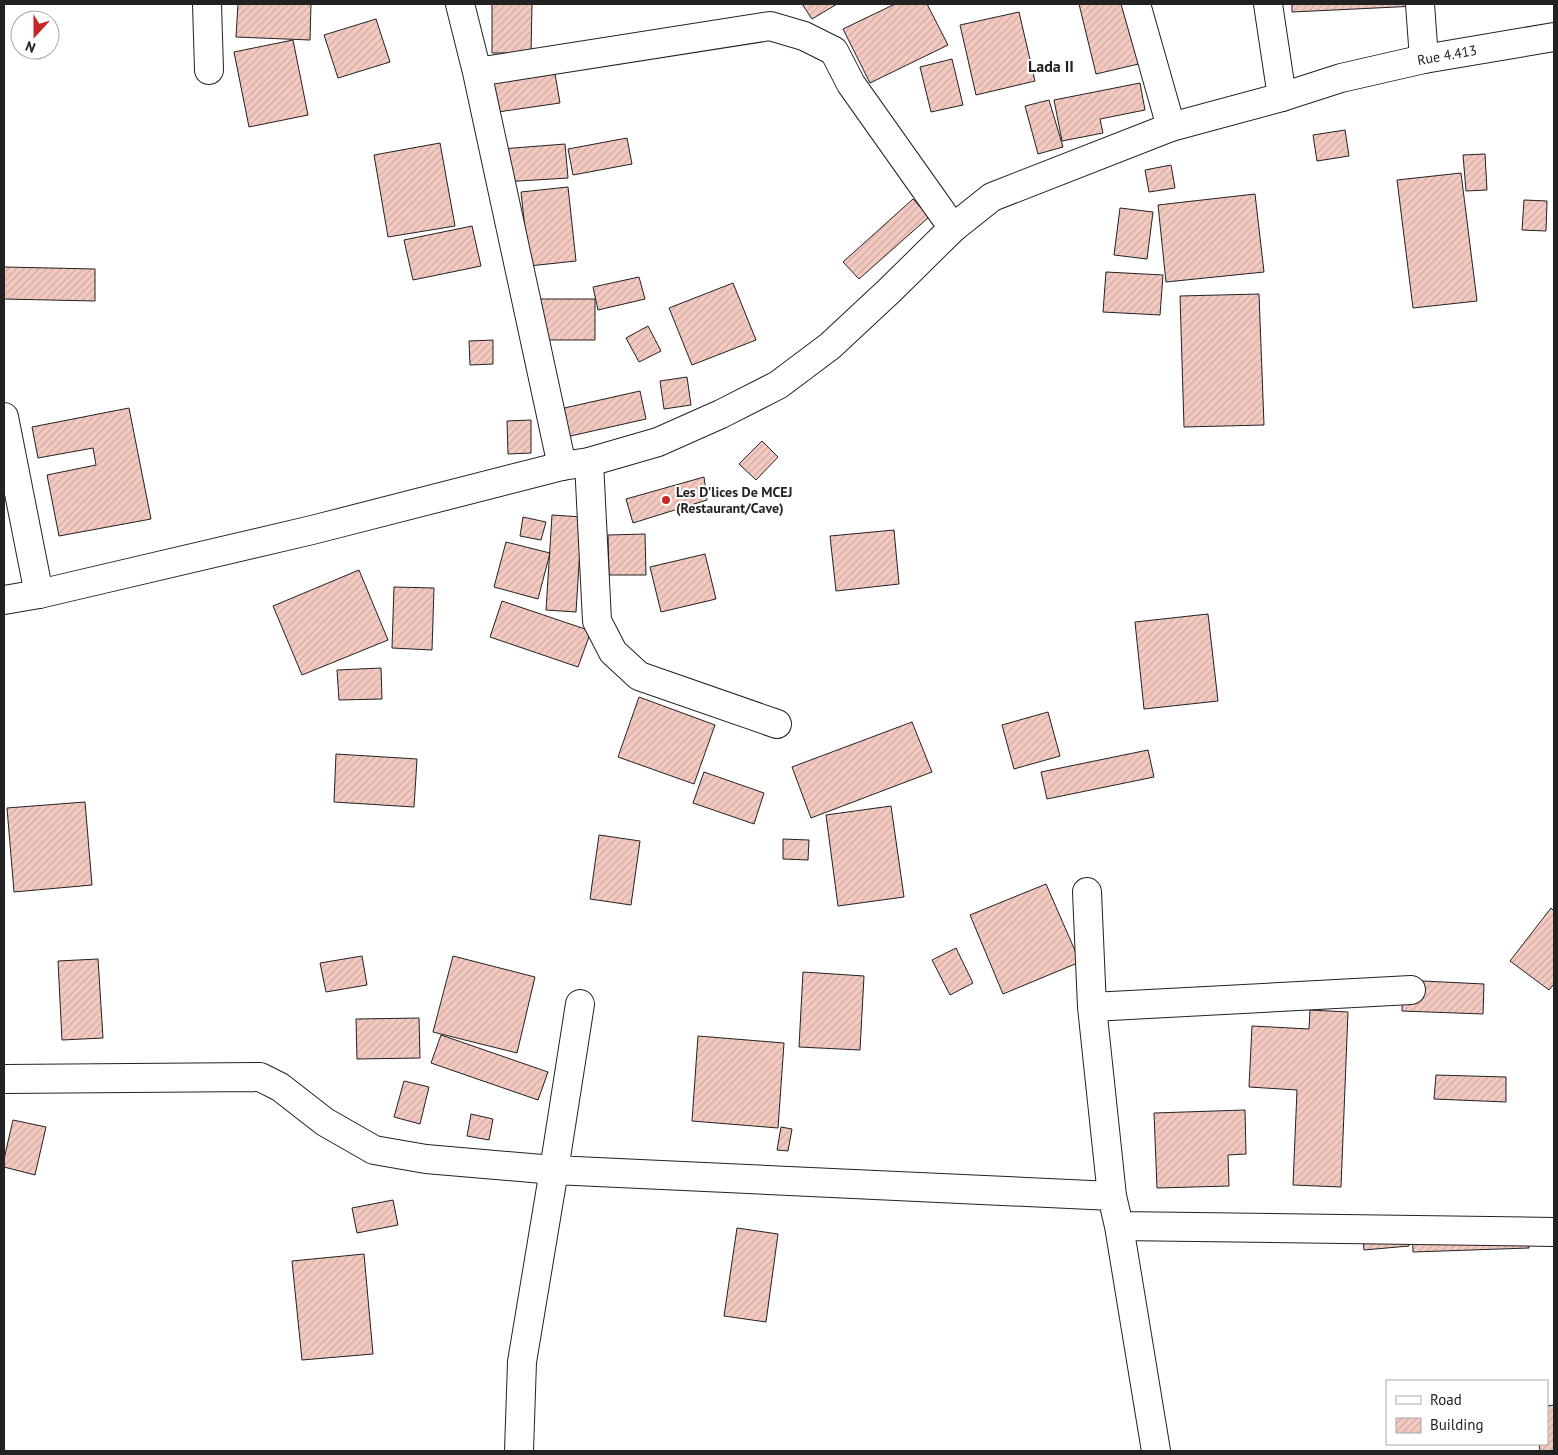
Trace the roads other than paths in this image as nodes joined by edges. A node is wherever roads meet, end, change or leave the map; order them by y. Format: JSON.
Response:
{"nodes":[{"id":1,"x":207,"y":4,"type":"edge"},
{"id":2,"x":460,"y":4,"type":"edge"},
{"id":3,"x":1136,"y":4,"type":"edge"},
{"id":4,"x":1268,"y":4,"type":"edge"},
{"id":5,"x":1420,"y":4,"type":"edge"},
{"id":6,"x":1554,"y":37,"type":"edge"},
{"id":7,"x":1424,"y":59,"type":"junction"},
{"id":8,"x":209,"y":70,"type":"dead end"},
{"id":9,"x":477,"y":72,"type":"junction"},
{"id":10,"x":1282,"y":97,"type":"junction"},
{"id":11,"x":1171,"y":127,"type":"junction"},
{"id":12,"x":953,"y":228,"type":"junction"},
{"id":13,"x":4,"y":417,"type":"edge"},
{"id":14,"x":589,"y":462,"type":"junction"},
{"id":15,"x":562,"y":466,"type":"junction"},
{"id":16,"x":38,"y":594,"type":"junction"},
{"id":17,"x":4,"y":600,"type":"edge"},
{"id":18,"x":777,"y":724,"type":"dead end"},
{"id":19,"x":1087,"y":892,"type":"dead end"},
{"id":20,"x":1411,"y":990,"type":"dead end"},
{"id":21,"x":580,"y":1004,"type":"dead end"},
{"id":22,"x":1092,"y":1007,"type":"junction"},
{"id":23,"x":4,"y":1078,"type":"edge"},
{"id":24,"x":554,"y":1170,"type":"junction"},
{"id":25,"x":1112,"y":1196,"type":"junction"},
{"id":26,"x":1118,"y":1226,"type":"junction"},
{"id":27,"x":1554,"y":1232,"type":"edge"},
{"id":28,"x":519,"y":1451,"type":"edge"},
{"id":29,"x":1156,"y":1451,"type":"edge"}],
"edges":[{"from":1,"to":8,"type":"street"},
{"from":2,"to":9,"type":"street"},
{"from":3,"to":11,"type":"street"},
{"from":4,"to":10,"type":"street"},
{"from":5,"to":7,"type":"street"},
{"from":6,"to":7,"type":"street","name":"Rue 4.413"},
{"from":7,"to":10,"type":"street","name":"Rue 4.413"},
{"from":9,"to":12,"type":"street"},
{"from":9,"to":15,"type":"street"},
{"from":10,"to":11,"type":"street","name":"Rue 4.413"},
{"from":11,"to":12,"type":"street","name":"Rue 4.413"},
{"from":12,"to":14,"type":"street","name":"Rue 4.413"},
{"from":13,"to":16,"type":"street"},
{"from":14,"to":15,"type":"street","name":"Rue 4.413"},
{"from":14,"to":18,"type":"street"},
{"from":15,"to":16,"type":"street","name":"Rue 4.413"},
{"from":16,"to":17,"type":"street","name":"Rue 4.413"},
{"from":19,"to":22,"type":"street"},
{"from":20,"to":22,"type":"street"},
{"from":21,"to":24,"type":"street"},
{"from":22,"to":25,"type":"street"},
{"from":23,"to":24,"type":"street"},
{"from":24,"to":25,"type":"street"},
{"from":24,"to":28,"type":"street"},
{"from":25,"to":26,"type":"street"},
{"from":26,"to":27,"type":"street"},
{"from":26,"to":29,"type":"street"}]}
